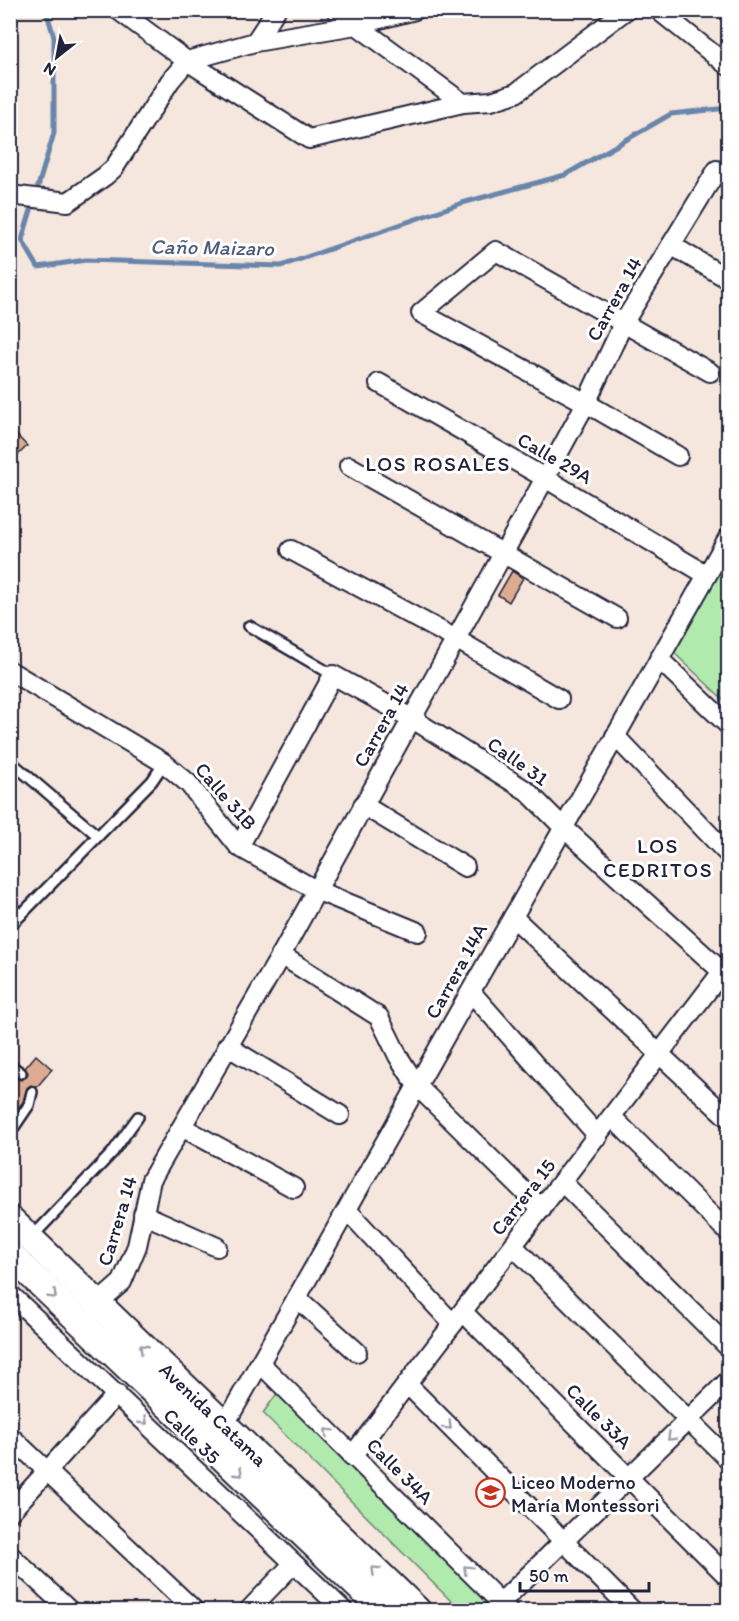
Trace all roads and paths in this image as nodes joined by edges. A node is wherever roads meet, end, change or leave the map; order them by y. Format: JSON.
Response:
{"nodes":[{"id":1,"x":118,"y":10,"type":"edge"},
{"id":2,"x":276,"y":10,"type":"edge"},
{"id":3,"x":336,"y":10,"type":"edge"},
{"id":4,"x":415,"y":10,"type":"edge"},
{"id":5,"x":626,"y":10,"type":"edge"},
{"id":6,"x":658,"y":10,"type":"edge"},
{"id":7,"x":356,"y":25,"type":"junction"},
{"id":8,"x":255,"y":42,"type":"junction"},
{"id":9,"x":187,"y":61,"type":"junction"},
{"id":10,"x":729,"y":66,"type":"edge"},
{"id":11,"x":463,"y":103,"type":"junction"},
{"id":12,"x":723,"y":171,"type":"edge"},
{"id":13,"x":10,"y":195,"type":"edge"},
{"id":14,"x":671,"y":245,"type":"junction"},
{"id":15,"x":729,"y":279,"type":"edge"},
{"id":16,"x":624,"y":321,"type":"junction"},
{"id":17,"x":710,"y":372,"type":"dead end"},
{"id":18,"x":379,"y":383,"type":"dead end"},
{"id":19,"x":586,"y":403,"type":"junction"},
{"id":20,"x":678,"y":456,"type":"dead end"},
{"id":21,"x":349,"y":466,"type":"dead end"},
{"id":22,"x":545,"y":478,"type":"junction"},
{"id":23,"x":729,"y":538,"type":"edge"},
{"id":24,"x":291,"y":550,"type":"dead end"},
{"id":25,"x":503,"y":554,"type":"junction"},
{"id":26,"x":707,"y":575,"type":"junction"},
{"id":27,"x":617,"y":618,"type":"dead end"},
{"id":28,"x":249,"y":626,"type":"dead end"},
{"id":29,"x":454,"y":639,"type":"junction"},
{"id":30,"x":659,"y":658,"type":"junction"},
{"id":31,"x":10,"y":671,"type":"edge"},
{"id":32,"x":333,"y":675,"type":"junction"},
{"id":33,"x":559,"y":699,"type":"dead end"},
{"id":34,"x":411,"y":718,"type":"junction"},
{"id":35,"x":729,"y":725,"type":"edge"},
{"id":36,"x":615,"y":736,"type":"junction"},
{"id":37,"x":10,"y":761,"type":"edge"},
{"id":38,"x":164,"y":763,"type":"junction"},
{"id":39,"x":363,"y":805,"type":"junction"},
{"id":40,"x":564,"y":828,"type":"junction"},
{"id":41,"x":98,"y":836,"type":"junction"},
{"id":42,"x":239,"y":847,"type":"junction"},
{"id":43,"x":729,"y":854,"type":"edge"},
{"id":44,"x":465,"y":867,"type":"dead end"},
{"id":45,"x":316,"y":890,"type":"junction"},
{"id":46,"x":10,"y":906,"type":"edge"},
{"id":47,"x":21,"y":915,"type":"junction"},
{"id":48,"x":513,"y":917,"type":"junction"},
{"id":49,"x":10,"y":926,"type":"edge"},
{"id":50,"x":418,"y":932,"type":"dead end"},
{"id":51,"x":281,"y":954,"type":"junction"},
{"id":52,"x":727,"y":971,"type":"edge"},
{"id":53,"x":471,"y":992,"type":"junction"},
{"id":54,"x":227,"y":1046,"type":"junction"},
{"id":55,"x":661,"y":1054,"type":"junction"},
{"id":56,"x":10,"y":1065,"type":"edge"},
{"id":57,"x":21,"y":1073,"type":"dead end"},
{"id":58,"x":417,"y":1086,"type":"junction"},
{"id":59,"x":32,"y":1092,"type":"dead end"},
{"id":60,"x":340,"y":1115,"type":"dead end"},
{"id":61,"x":138,"y":1117,"type":"dead end"},
{"id":62,"x":612,"y":1117,"type":"junction"},
{"id":63,"x":729,"y":1118,"type":"edge"},
{"id":64,"x":182,"y":1127,"type":"junction"},
{"id":65,"x":10,"y":1133,"type":"edge"},
{"id":66,"x":598,"y":1136,"type":"junction"},
{"id":67,"x":562,"y":1182,"type":"junction"},
{"id":68,"x":294,"y":1188,"type":"dead end"},
{"id":69,"x":542,"y":1209,"type":"junction"},
{"id":70,"x":347,"y":1210,"type":"junction"},
{"id":71,"x":143,"y":1214,"type":"junction"},
{"id":72,"x":10,"y":1219,"type":"edge"},
{"id":73,"x":729,"y":1232,"type":"edge"},
{"id":74,"x":30,"y":1239,"type":"junction"},
{"id":75,"x":513,"y":1246,"type":"junction"},
{"id":76,"x":217,"y":1247,"type":"dead end"},
{"id":77,"x":10,"y":1255,"type":"edge"},
{"id":78,"x":10,"y":1294,"type":"edge"},
{"id":79,"x":297,"y":1298,"type":"junction"},
{"id":80,"x":97,"y":1304,"type":"junction"},
{"id":81,"x":458,"y":1318,"type":"junction"},
{"id":82,"x":729,"y":1347,"type":"edge"},
{"id":83,"x":357,"y":1352,"type":"dead end"},
{"id":84,"x":260,"y":1363,"type":"junction"},
{"id":85,"x":729,"y":1381,"type":"edge"},
{"id":86,"x":407,"y":1384,"type":"junction"},
{"id":87,"x":117,"y":1394,"type":"junction"},
{"id":88,"x":690,"y":1419,"type":"junction"},
{"id":89,"x":224,"y":1426,"type":"junction"},
{"id":90,"x":10,"y":1436,"type":"edge"},
{"id":91,"x":352,"y":1456,"type":"junction"},
{"id":92,"x":729,"y":1459,"type":"edge"},
{"id":93,"x":48,"y":1471,"type":"junction"},
{"id":94,"x":630,"y":1478,"type":"junction"},
{"id":95,"x":10,"y":1512,"type":"edge"},
{"id":96,"x":564,"y":1541,"type":"junction"},
{"id":97,"x":10,"y":1555,"type":"edge"},
{"id":98,"x":293,"y":1564,"type":"junction"},
{"id":99,"x":729,"y":1577,"type":"edge"},
{"id":100,"x":500,"y":1608,"type":"edge"},
{"id":101,"x":69,"y":1611,"type":"edge"},
{"id":102,"x":194,"y":1611,"type":"edge"},
{"id":103,"x":249,"y":1611,"type":"edge"},
{"id":104,"x":343,"y":1611,"type":"edge"},
{"id":105,"x":383,"y":1611,"type":"edge"},
{"id":106,"x":417,"y":1611,"type":"edge"},
{"id":107,"x":633,"y":1611,"type":"edge"}],
"edges":[{"from":1,"to":9,"type":"street"},
{"from":2,"to":8,"type":"street"},
{"from":3,"to":7,"type":"street"},
{"from":4,"to":7,"type":"street"},
{"from":5,"to":11,"type":"street"},
{"from":6,"to":10,"type":"street"},
{"from":7,"to":8,"type":"street"},
{"from":7,"to":11,"type":"street"},
{"from":8,"to":9,"type":"street"},
{"from":9,"to":11,"type":"street"},
{"from":9,"to":13,"type":"street"},
{"from":12,"to":14,"type":"street","name":"Carrera 14"},
{"from":14,"to":15,"type":"street"},
{"from":14,"to":16,"type":"street","name":"Carrera 14"},
{"from":16,"to":17,"type":"street"},
{"from":16,"to":19,"type":"street","name":"Carrera 14"},
{"from":16,"to":19,"type":"street"},
{"from":18,"to":22,"type":"street","name":"Calle 29A"},
{"from":19,"to":20,"type":"street"},
{"from":19,"to":22,"type":"street","name":"Carrera 14"},
{"from":21,"to":25,"type":"street"},
{"from":22,"to":25,"type":"street","name":"Carrera 14"},
{"from":22,"to":26,"type":"street","name":"Calle 29A"},
{"from":23,"to":26,"type":"street","name":"Carrera 14A"},
{"from":24,"to":29,"type":"street"},
{"from":25,"to":27,"type":"street"},
{"from":25,"to":29,"type":"street","name":"Carrera 14"},
{"from":26,"to":30,"type":"street","name":"Carrera 14A"},
{"from":28,"to":32,"type":"lane","name":"Calle 31"},
{"from":29,"to":33,"type":"street"},
{"from":29,"to":34,"type":"street","name":"Carrera 14"},
{"from":30,"to":35,"type":"street"},
{"from":30,"to":36,"type":"street","name":"Carrera 14A"},
{"from":31,"to":38,"type":"street","name":"Calle 31B"},
{"from":32,"to":34,"type":"street","name":"Calle 31"},
{"from":32,"to":42,"type":"street"},
{"from":34,"to":39,"type":"street","name":"Carrera 14"},
{"from":34,"to":40,"type":"street","name":"Calle 31"},
{"from":36,"to":40,"type":"street","name":"Carrera 14A"},
{"from":36,"to":43,"type":"street"},
{"from":37,"to":41,"type":"lane"},
{"from":38,"to":41,"type":"lane"},
{"from":38,"to":42,"type":"street","name":"Calle 31B"},
{"from":39,"to":44,"type":"street"},
{"from":39,"to":45,"type":"street","name":"Carrera 14"},
{"from":40,"to":48,"type":"street","name":"Carrera 14A"},
{"from":40,"to":52,"type":"street","name":"Calle 31"},
{"from":41,"to":47,"type":"lane"},
{"from":42,"to":45,"type":"street","name":"Calle 31B"},
{"from":45,"to":50,"type":"street","name":"Calle 31B"},
{"from":45,"to":51,"type":"street","name":"Carrera 14"},
{"from":46,"to":47,"type":"lane"},
{"from":47,"to":49,"type":"lane"},
{"from":48,"to":53,"type":"street","name":"Carrera 14A"},
{"from":48,"to":55,"type":"street"},
{"from":51,"to":54,"type":"street","name":"Carrera 14"},
{"from":51,"to":58,"type":"street"},
{"from":52,"to":55,"type":"street","name":"Carrera 15"},
{"from":53,"to":58,"type":"street","name":"Carrera 14A"},
{"from":53,"to":66,"type":"street"},
{"from":54,"to":60,"type":"street"},
{"from":54,"to":64,"type":"street","name":"Carrera 14"},
{"from":55,"to":62,"type":"street","name":"Carrera 15"},
{"from":55,"to":63,"type":"street"},
{"from":56,"to":57,"type":"lane"},
{"from":58,"to":69,"type":"street"},
{"from":58,"to":70,"type":"street","name":"Carrera 14A"},
{"from":59,"to":65,"type":"lane"},
{"from":61,"to":74,"type":"lane"},
{"from":62,"to":66,"type":"street","name":"Carrera 15"},
{"from":62,"to":73,"type":"street"},
{"from":64,"to":68,"type":"street"},
{"from":64,"to":71,"type":"street","name":"Carrera 14"},
{"from":66,"to":67,"type":"street","name":"Carrera 15"},
{"from":67,"to":69,"type":"street","name":"Carrera 15"},
{"from":67,"to":82,"type":"street"},
{"from":69,"to":75,"type":"street","name":"Carrera 15"},
{"from":70,"to":79,"type":"street","name":"Carrera 14A"},
{"from":70,"to":81,"type":"street","name":"Calle 33A"},
{"from":71,"to":76,"type":"street"},
{"from":71,"to":80,"type":"street","name":"Carrera 14"},
{"from":72,"to":74,"type":"main road","name":"Avenida Catama"},
{"from":74,"to":80,"type":"main road","name":"Avenida Catama"},
{"from":75,"to":81,"type":"street","name":"Carrera 15"},
{"from":75,"to":88,"type":"street"},
{"from":77,"to":105,"type":"main road","name":"Avenida Catama","one_way":true},
{"from":78,"to":87,"type":"street","name":"Calle 35"},
{"from":79,"to":83,"type":"street"},
{"from":79,"to":84,"type":"street","name":"Carrera 14A"},
{"from":89,"to":80,"type":"main road","name":"Avenida Catama","one_way":true},
{"from":81,"to":86,"type":"street","name":"Carrera 15"},
{"from":81,"to":94,"type":"street","name":"Calle 33A"},
{"from":84,"to":89,"type":"street","name":"Carrera 14A"},
{"from":91,"to":84,"type":"street","name":"Calle 34A","one_way":true},
{"from":85,"to":88,"type":"street"},
{"from":86,"to":91,"type":"street","name":"Carrera 15"},
{"from":86,"to":96,"type":"street","one_way":true},
{"from":87,"to":93,"type":"street"},
{"from":87,"to":98,"type":"street","name":"Calle 35","one_way":true},
{"from":88,"to":92,"type":"street"},
{"from":88,"to":94,"type":"street","one_way":true},
{"from":106,"to":89,"type":"main road","name":"Avenida Catama","one_way":true},
{"from":90,"to":93,"type":"street"},
{"from":100,"to":91,"type":"street","name":"Calle 34A","one_way":true},
{"from":93,"to":95,"type":"street"},
{"from":93,"to":102,"type":"street"},
{"from":94,"to":96,"type":"street"},
{"from":94,"to":99,"type":"street","name":"Calle 33A"},
{"from":96,"to":100,"type":"street"},
{"from":96,"to":107,"type":"street"},
{"from":97,"to":101,"type":"street"},
{"from":98,"to":103,"type":"street"},
{"from":98,"to":104,"type":"street","name":"Calle 35"}]}
